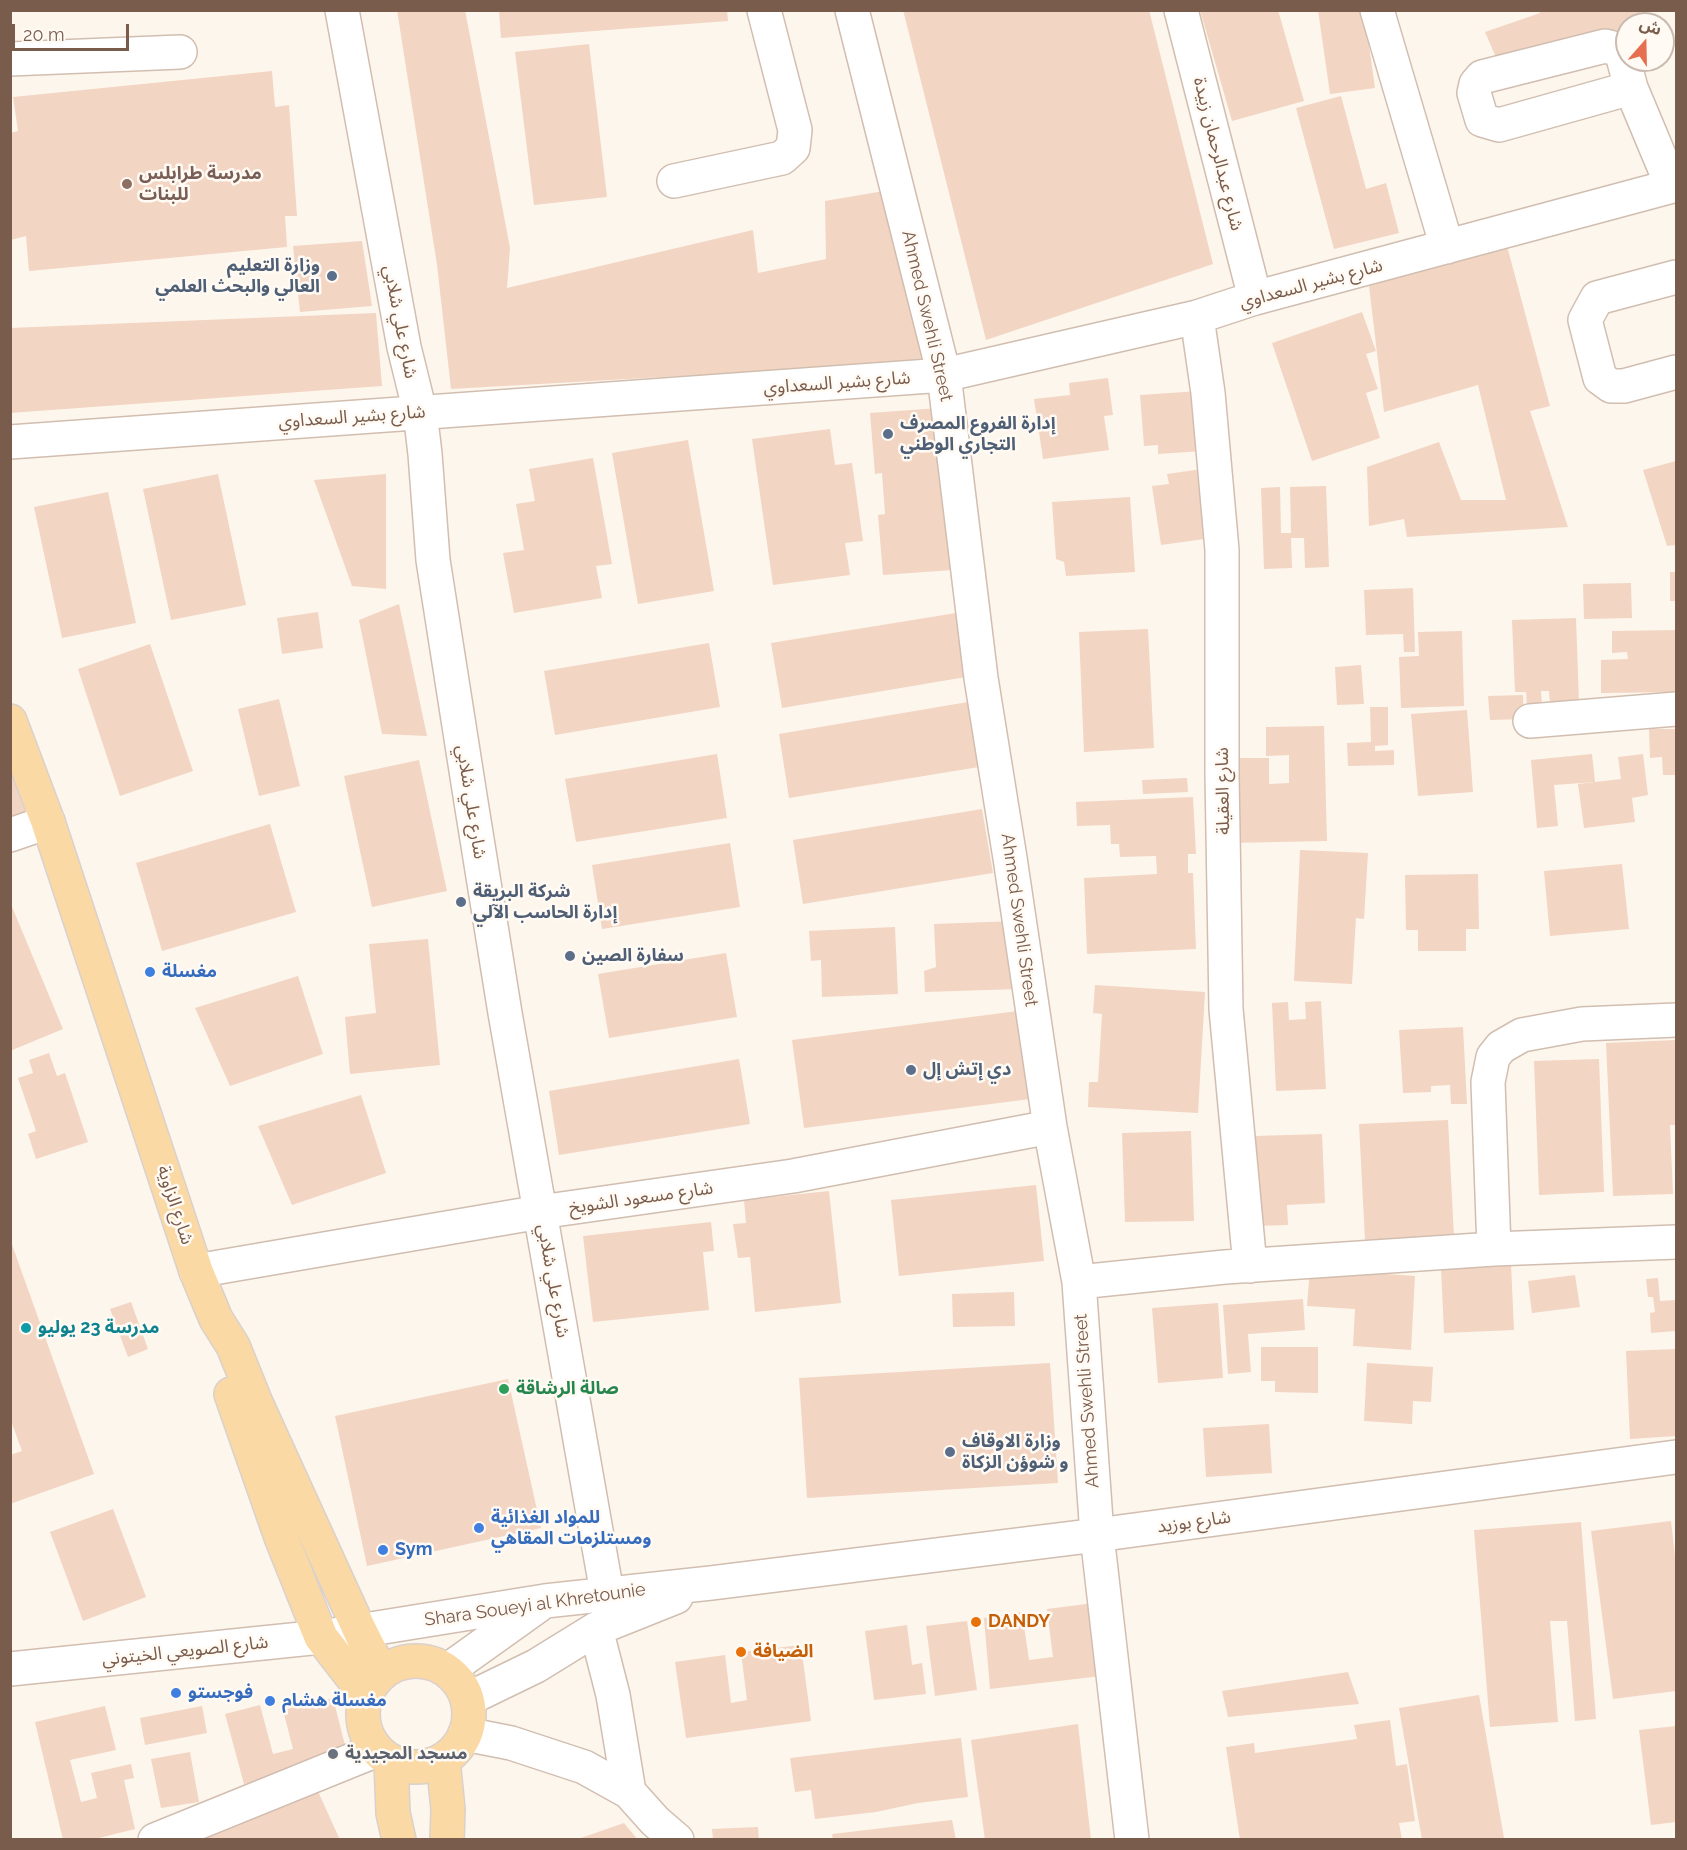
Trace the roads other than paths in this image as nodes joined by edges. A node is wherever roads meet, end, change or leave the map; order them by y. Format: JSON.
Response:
{"nodes":[{"id":1,"x":342,"y":10,"type":"edge"},
{"id":2,"x":764,"y":10,"type":"edge"},
{"id":3,"x":852,"y":10,"type":"edge"},
{"id":4,"x":1181,"y":10,"type":"edge"},
{"id":5,"x":1377,"y":10,"type":"edge"},
{"id":6,"x":180,"y":52,"type":"dead end"},
{"id":7,"x":10,"y":59,"type":"edge"},
{"id":8,"x":1631,"y":88,"type":"dead end"},
{"id":9,"x":674,"y":181,"type":"dead end"},
{"id":10,"x":1674,"y":186,"type":"edge"},
{"id":11,"x":1447,"y":247,"type":"junction"},
{"id":12,"x":1677,"y":277,"type":"edge"},
{"id":13,"x":1255,"y":298,"type":"junction"},
{"id":14,"x":1197,"y":317,"type":"junction"},
{"id":15,"x":1677,"y":372,"type":"edge"},
{"id":16,"x":944,"y":375,"type":"junction"},
{"id":17,"x":420,"y":412,"type":"junction"},
{"id":18,"x":10,"y":442,"type":"edge"},
{"id":19,"x":1677,"y":709,"type":"edge"},
{"id":20,"x":10,"y":721,"type":"edge"},
{"id":21,"x":1530,"y":721,"type":"dead end"},
{"id":22,"x":48,"y":822,"type":"junction"},
{"id":23,"x":10,"y":835,"type":"edge"},
{"id":24,"x":1677,"y":1020,"type":"edge"},
{"id":25,"x":1050,"y":1127,"type":"junction"},
{"id":26,"x":540,"y":1212,"type":"junction"},
{"id":27,"x":1677,"y":1242,"type":"edge"},
{"id":28,"x":1494,"y":1249,"type":"junction"},
{"id":29,"x":1250,"y":1266,"type":"junction"},
{"id":30,"x":196,"y":1271,"type":"junction"},
{"id":31,"x":1079,"y":1282,"type":"junction"},
{"id":32,"x":216,"y":1319,"type":"junction"},
{"id":33,"x":1677,"y":1457,"type":"edge"},
{"id":34,"x":1096,"y":1535,"type":"junction"},
{"id":35,"x":711,"y":1583,"type":"junction"},
{"id":36,"x":607,"y":1593,"type":"junction"},
{"id":37,"x":545,"y":1600,"type":"junction"},
{"id":38,"x":596,"y":1629,"type":"junction"},
{"id":39,"x":360,"y":1631,"type":"junction"},
{"id":40,"x":321,"y":1637,"type":"junction"},
{"id":41,"x":10,"y":1669,"type":"edge"},
{"id":42,"x":448,"y":1670,"type":"junction"},
{"id":43,"x":374,"y":1684,"type":"junction"},
{"id":44,"x":468,"y":1699,"type":"junction"},
{"id":45,"x":465,"y":1734,"type":"junction"},
{"id":46,"x":384,"y":1755,"type":"junction"},
{"id":47,"x":443,"y":1760,"type":"junction"},
{"id":48,"x":629,"y":1792,"type":"junction"},
{"id":49,"x":155,"y":1839,"type":"edge"},
{"id":50,"x":399,"y":1839,"type":"edge"},
{"id":51,"x":447,"y":1839,"type":"edge"},
{"id":52,"x":677,"y":1839,"type":"edge"},
{"id":53,"x":1132,"y":1839,"type":"edge"}],
"edges":[{"from":1,"to":17,"type":"street","name":"شارع علي شلابي"},
{"from":2,"to":9,"type":"street"},
{"from":3,"to":16,"type":"street","name":"Ahmed Swehli Street"},
{"from":4,"to":13,"type":"street","name":"شارع عبدالرحمان زبيدة"},
{"from":5,"to":11,"type":"street"},
{"from":6,"to":7,"type":"street"},
{"from":8,"to":10,"type":"street"},
{"from":10,"to":11,"type":"street","name":"شارع بشير السعداوي"},
{"from":11,"to":13,"type":"street","name":"شارع بشير السعداوي"},
{"from":12,"to":15,"type":"street"},
{"from":13,"to":14,"type":"street","name":"شارع بشير السعداوي"},
{"from":14,"to":16,"type":"street","name":"شارع بشير السعداوي"},
{"from":14,"to":29,"type":"street","name":"شارع العقيلة"},
{"from":16,"to":17,"type":"street","name":"شارع بشير السعداوي"},
{"from":16,"to":25,"type":"street","name":"Ahmed Swehli Street"},
{"from":17,"to":18,"type":"street","name":"شارع بشير السعداوي"},
{"from":17,"to":26,"type":"street","name":"شارع علي شلابي"},
{"from":19,"to":21,"type":"street"},
{"from":20,"to":22,"type":"main road","name":"شارع الزاوية"},
{"from":22,"to":23,"type":"street"},
{"from":22,"to":30,"type":"main road","name":"شارع الزاوية"},
{"from":24,"to":28,"type":"street"},
{"from":25,"to":26,"type":"street","name":"شارع مسعود الشويخ"},
{"from":25,"to":31,"type":"street","name":"Ahmed Swehli Street"},
{"from":26,"to":30,"type":"street","name":"شارع مسعود الشويخ"},
{"from":26,"to":36,"type":"street","name":"شارع علي شلابي"},
{"from":27,"to":28,"type":"street"},
{"from":28,"to":29,"type":"street"},
{"from":29,"to":31,"type":"street"},
{"from":30,"to":32,"type":"main road","name":"شارع الزاوية"},
{"from":31,"to":34,"type":"street","name":"Ahmed Swehli Street"},
{"from":32,"to":39,"type":"main road","name":"شارع الزاوية"},
{"from":32,"to":40,"type":"main road"},
{"from":33,"to":34,"type":"street","name":"شارع بوزيد"},
{"from":34,"to":35,"type":"street","name":"شارع بوزيد"},
{"from":34,"to":53,"type":"street","name":"Ahmed Swehli Street"},
{"from":35,"to":36,"type":"street","name":"Shara Soueyi al Khretounie"},
{"from":35,"to":38,"type":"street"},
{"from":36,"to":37,"type":"street","name":"Shara Soueyi al Khretounie"},
{"from":37,"to":39,"type":"street","name":"Shara Soueyi al Khretounie"},
{"from":37,"to":42,"type":"street"},
{"from":38,"to":44,"type":"street"},
{"from":38,"to":48,"type":"street"},
{"from":39,"to":40,"type":"street","name":"شارع الصويعي الخيتوني"},
{"from":39,"to":43,"type":"main road","name":"شارع الزاوية"},
{"from":40,"to":41,"type":"street","name":"شارع الصويعي الخيتوني"},
{"from":40,"to":43,"type":"main road"},
{"from":42,"to":43,"type":"main road"},
{"from":42,"to":44,"type":"main road"},
{"from":43,"to":46,"type":"main road"},
{"from":44,"to":45,"type":"main road"},
{"from":45,"to":47,"type":"main road"},
{"from":45,"to":48,"type":"street"},
{"from":46,"to":47,"type":"main road"},
{"from":46,"to":49,"type":"street"},
{"from":46,"to":50,"type":"main road"},
{"from":47,"to":51,"type":"main road"},
{"from":48,"to":52,"type":"street"}]}
